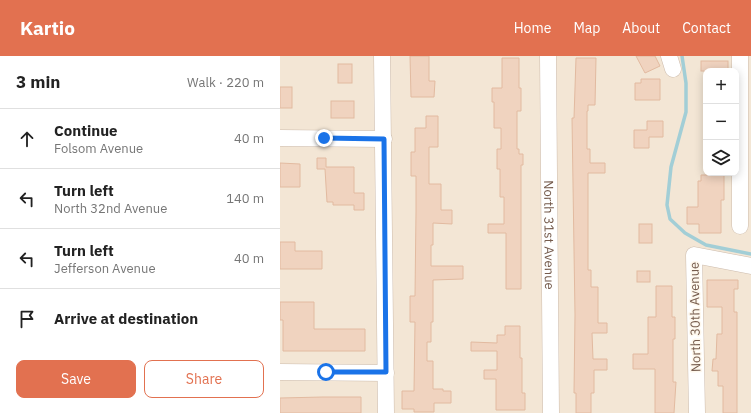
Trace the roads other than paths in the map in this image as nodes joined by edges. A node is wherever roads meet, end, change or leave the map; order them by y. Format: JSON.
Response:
{"nodes":[{"id":1,"x":382,"y":56,"type":"edge"},
{"id":2,"x":548,"y":56,"type":"edge"},
{"id":3,"x":740,"y":56,"type":"edge"},
{"id":4,"x":280,"y":138,"type":"edge"},
{"id":5,"x":384,"y":139,"type":"junction"},
{"id":6,"x":740,"y":226,"type":"dead end"},
{"id":7,"x":751,"y":266,"type":"edge"},
{"id":8,"x":280,"y":372,"type":"edge"},
{"id":9,"x":386,"y":372,"type":"junction"},
{"id":10,"x":386,"y":413,"type":"edge"},
{"id":11,"x":551,"y":413,"type":"edge"},
{"id":12,"x":697,"y":413,"type":"edge"}],
"edges":[{"from":1,"to":5,"type":"street"},
{"from":2,"to":11,"type":"street","name":"North 31st Avenue"},
{"from":3,"to":6,"type":"street"},
{"from":4,"to":5,"type":"street"},
{"from":5,"to":9,"type":"street"},
{"from":7,"to":12,"type":"street","name":"North 30th Avenue"},
{"from":8,"to":9,"type":"street"},
{"from":9,"to":10,"type":"street"}]}
